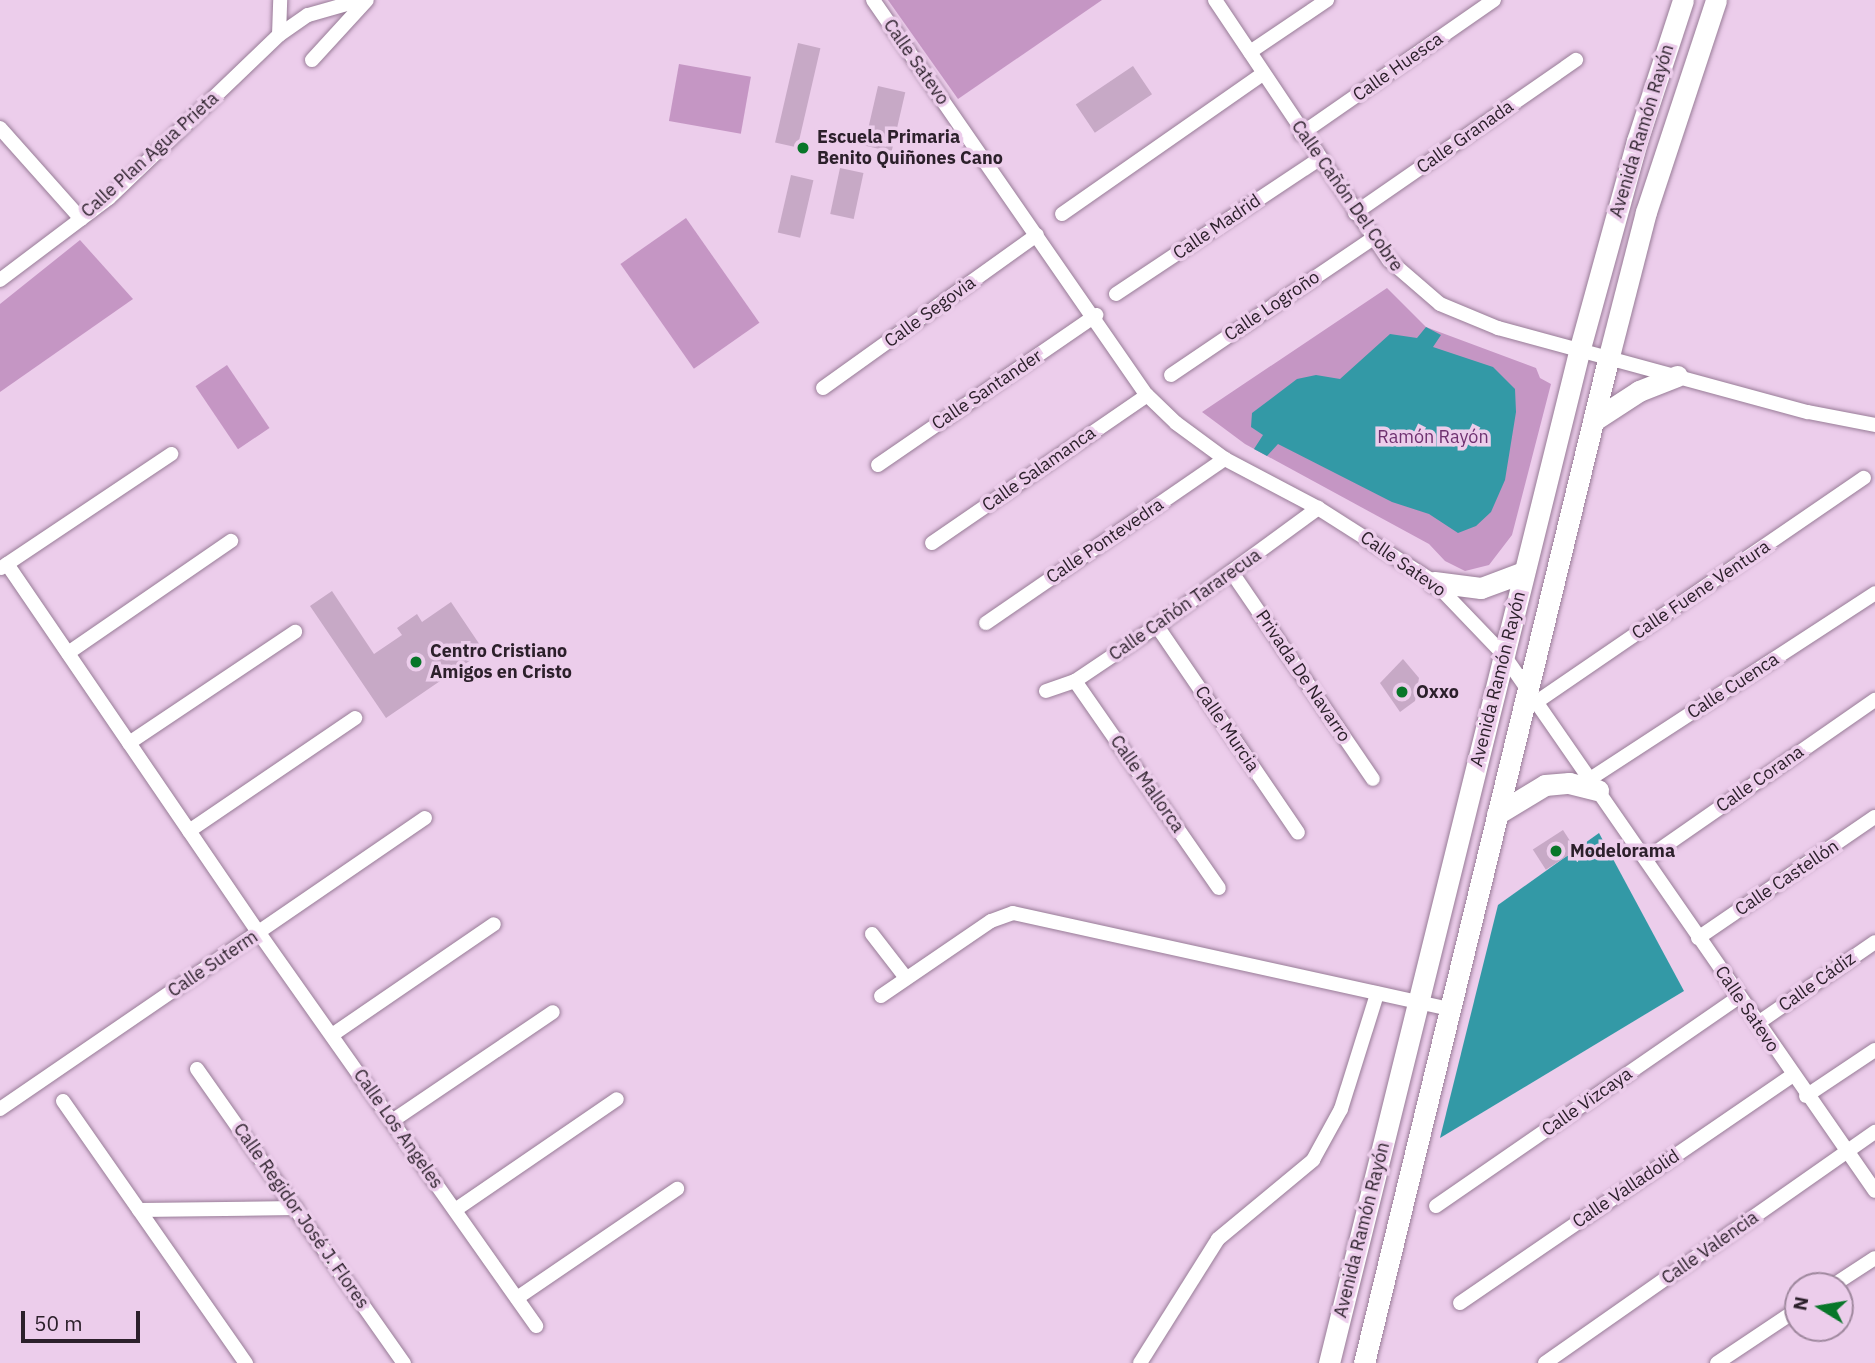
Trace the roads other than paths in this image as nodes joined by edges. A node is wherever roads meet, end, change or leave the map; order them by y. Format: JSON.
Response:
{"nodes":[{"id":1,"x":280,"y":0,"type":"edge"},
{"id":2,"x":361,"y":0,"type":"edge"},
{"id":3,"x":367,"y":0,"type":"edge"},
{"id":4,"x":873,"y":0,"type":"edge"},
{"id":5,"x":1215,"y":0,"type":"edge"},
{"id":6,"x":1327,"y":0,"type":"edge"},
{"id":7,"x":1494,"y":0,"type":"edge"},
{"id":8,"x":1683,"y":0,"type":"edge"},
{"id":9,"x":1716,"y":0,"type":"edge"},
{"id":10,"x":279,"y":35,"type":"junction"},
{"id":11,"x":1250,"y":52,"type":"junction"},
{"id":12,"x":312,"y":60,"type":"dead end"},
{"id":13,"x":1576,"y":60,"type":"dead end"},
{"id":14,"x":1264,"y":74,"type":"junction"},
{"id":15,"x":0,"y":128,"type":"edge"},
{"id":16,"x":1301,"y":134,"type":"junction"},
{"id":17,"x":1319,"y":159,"type":"junction"},
{"id":18,"x":1355,"y":213,"type":"junction"},
{"id":19,"x":1062,"y":214,"type":"dead end"},
{"id":20,"x":81,"y":219,"type":"junction"},
{"id":21,"x":1037,"y":235,"type":"junction"},
{"id":22,"x":1373,"y":238,"type":"junction"},
{"id":23,"x":0,"y":280,"type":"edge"},
{"id":24,"x":1116,"y":294,"type":"dead end"},
{"id":25,"x":1096,"y":315,"type":"junction"},
{"id":26,"x":1580,"y":348,"type":"junction"},
{"id":27,"x":1609,"y":356,"type":"junction"},
{"id":28,"x":1171,"y":374,"type":"dead end"},
{"id":29,"x":1677,"y":376,"type":"junction"},
{"id":30,"x":823,"y":388,"type":"dead end"},
{"id":31,"x":1147,"y":395,"type":"junction"},
{"id":32,"x":1593,"y":421,"type":"junction"},
{"id":33,"x":1875,"y":425,"type":"edge"},
{"id":34,"x":171,"y":454,"type":"dead end"},
{"id":35,"x":1225,"y":459,"type":"junction"},
{"id":36,"x":877,"y":465,"type":"dead end"},
{"id":37,"x":1864,"y":478,"type":"dead end"},
{"id":38,"x":1318,"y":508,"type":"junction"},
{"id":39,"x":232,"y":541,"type":"dead end"},
{"id":40,"x":932,"y":544,"type":"dead end"},
{"id":41,"x":4,"y":567,"type":"edge"},
{"id":42,"x":1524,"y":572,"type":"junction"},
{"id":43,"x":1233,"y":574,"type":"junction"},
{"id":44,"x":1434,"y":582,"type":"junction"},
{"id":45,"x":1875,"y":593,"type":"edge"},
{"id":46,"x":986,"y":623,"type":"dead end"},
{"id":47,"x":1157,"y":626,"type":"junction"},
{"id":48,"x":295,"y":632,"type":"dead end"},
{"id":49,"x":68,"y":653,"type":"junction"},
{"id":50,"x":1503,"y":654,"type":"junction"},
{"id":51,"x":1075,"y":681,"type":"junction"},
{"id":52,"x":1046,"y":691,"type":"dead end"},
{"id":53,"x":1533,"y":695,"type":"junction"},
{"id":54,"x":1875,"y":700,"type":"edge"},
{"id":55,"x":355,"y":718,"type":"dead end"},
{"id":56,"x":129,"y":743,"type":"junction"},
{"id":57,"x":1373,"y":779,"type":"dead end"},
{"id":58,"x":1594,"y":785,"type":"junction"},
{"id":59,"x":1497,"y":814,"type":"junction"},
{"id":60,"x":1875,"y":817,"type":"edge"},
{"id":61,"x":425,"y":818,"type":"dead end"},
{"id":62,"x":189,"y":831,"type":"junction"},
{"id":63,"x":1298,"y":833,"type":"dead end"},
{"id":64,"x":1646,"y":859,"type":"junction"},
{"id":65,"x":1219,"y":888,"type":"dead end"},
{"id":66,"x":494,"y":924,"type":"dead end"},
{"id":67,"x":259,"y":933,"type":"junction"},
{"id":68,"x":872,"y":934,"type":"dead end"},
{"id":69,"x":1698,"y":938,"type":"junction"},
{"id":70,"x":1875,"y":942,"type":"edge"},
{"id":71,"x":906,"y":978,"type":"junction"},
{"id":72,"x":1377,"y":994,"type":"junction"},
{"id":73,"x":881,"y":996,"type":"dead end"},
{"id":74,"x":1739,"y":997,"type":"junction"},
{"id":75,"x":1418,"y":1002,"type":"junction"},
{"id":76,"x":1450,"y":1009,"type":"junction"},
{"id":77,"x":553,"y":1012,"type":"dead end"},
{"id":78,"x":1758,"y":1023,"type":"junction"},
{"id":79,"x":332,"y":1035,"type":"junction"},
{"id":80,"x":1875,"y":1050,"type":"edge"},
{"id":81,"x":197,"y":1069,"type":"dead end"},
{"id":82,"x":1792,"y":1076,"type":"junction"},
{"id":83,"x":1806,"y":1096,"type":"junction"},
{"id":84,"x":617,"y":1099,"type":"dead end"},
{"id":85,"x":63,"y":1101,"type":"dead end"},
{"id":86,"x":0,"y":1109,"type":"edge"},
{"id":87,"x":392,"y":1121,"type":"junction"},
{"id":88,"x":1875,"y":1132,"type":"edge"},
{"id":89,"x":1848,"y":1152,"type":"junction"},
{"id":90,"x":677,"y":1189,"type":"dead end"},
{"id":91,"x":1875,"y":1191,"type":"edge"},
{"id":92,"x":1436,"y":1206,"type":"dead end"},
{"id":93,"x":296,"y":1208,"type":"junction"},
{"id":94,"x":139,"y":1210,"type":"junction"},
{"id":95,"x":455,"y":1210,"type":"junction"},
{"id":96,"x":1875,"y":1258,"type":"edge"},
{"id":97,"x":1854,"y":1272,"type":"edge"},
{"id":98,"x":517,"y":1298,"type":"junction"},
{"id":99,"x":1460,"y":1303,"type":"dead end"},
{"id":100,"x":1784,"y":1318,"type":"edge"},
{"id":101,"x":536,"y":1326,"type":"dead end"},
{"id":102,"x":246,"y":1363,"type":"edge"},
{"id":103,"x":404,"y":1363,"type":"edge"},
{"id":104,"x":1140,"y":1363,"type":"edge"},
{"id":105,"x":1329,"y":1363,"type":"edge"},
{"id":106,"x":1364,"y":1363,"type":"edge"},
{"id":107,"x":1545,"y":1363,"type":"edge"},
{"id":108,"x":1717,"y":1363,"type":"edge"}],
"edges":[{"from":1,"to":10,"type":"street"},
{"from":2,"to":10,"type":"street","name":"Calle Plan Agua Prieta"},
{"from":3,"to":12,"type":"street"},
{"from":4,"to":21,"type":"street","name":"Calle Satevo"},
{"from":5,"to":11,"type":"street","name":"Calle Cañón Del Cobre"},
{"from":6,"to":11,"type":"street"},
{"from":7,"to":16,"type":"street","name":"Calle Huesca"},
{"from":8,"to":26,"type":"main road","name":"Avenida Ramón Rayón"},
{"from":9,"to":27,"type":"main road","name":"Avenida Ramón Rayón"},
{"from":10,"to":20,"type":"street","name":"Calle Plan Agua Prieta"},
{"from":11,"to":14,"type":"street","name":"Calle Cañón Del Cobre"},
{"from":13,"to":18,"type":"street","name":"Calle Granada"},
{"from":14,"to":16,"type":"street","name":"Calle Cañón Del Cobre"},
{"from":14,"to":19,"type":"street"},
{"from":15,"to":20,"type":"street"},
{"from":16,"to":17,"type":"street","name":"Calle Cañón Del Cobre"},
{"from":17,"to":18,"type":"street","name":"Calle Cañón Del Cobre"},
{"from":17,"to":24,"type":"street","name":"Calle Madrid"},
{"from":18,"to":22,"type":"street","name":"Calle Cañón Del Cobre"},
{"from":20,"to":23,"type":"street","name":"Calle Plan Agua Prieta"},
{"from":21,"to":25,"type":"street","name":"Calle Satevo"},
{"from":21,"to":30,"type":"street","name":"Calle Segovia"},
{"from":22,"to":26,"type":"street","name":"Calle Cañón Del Cobre"},
{"from":22,"to":28,"type":"street","name":"Calle Logroño"},
{"from":25,"to":31,"type":"street","name":"Calle Satevo"},
{"from":25,"to":36,"type":"street","name":"Calle Santander"},
{"from":26,"to":27,"type":"street","name":"Calle Cañón Del Cobre"},
{"from":26,"to":42,"type":"main road","name":"Avenida Ramón Rayón"},
{"from":27,"to":29,"type":"street","name":"Calle Cañón Del Cobre"},
{"from":27,"to":32,"type":"main road","name":"Avenida Ramón Rayón"},
{"from":29,"to":32,"type":"main road"},
{"from":29,"to":33,"type":"street","name":"Calle Cañón Del Cobre"},
{"from":31,"to":35,"type":"street","name":"Calle Satevo"},
{"from":31,"to":40,"type":"street","name":"Calle Salamanca"},
{"from":32,"to":53,"type":"main road","name":"Avenida Ramón Rayón"},
{"from":34,"to":41,"type":"street"},
{"from":35,"to":38,"type":"street","name":"Calle Satevo"},
{"from":35,"to":46,"type":"street","name":"Calle Pontevedra"},
{"from":37,"to":53,"type":"street","name":"Calle Fuene Ventura"},
{"from":38,"to":43,"type":"street","name":"Calle Cañón Tararecua"},
{"from":38,"to":44,"type":"street","name":"Calle Satevo"},
{"from":39,"to":49,"type":"street"},
{"from":41,"to":49,"type":"street","name":"Calle Los Angeles"},
{"from":42,"to":44,"type":"main road"},
{"from":42,"to":50,"type":"main road","name":"Avenida Ramón Rayón"},
{"from":43,"to":47,"type":"street","name":"Calle Cañón Tararecua"},
{"from":43,"to":57,"type":"street","name":"Privada De Navarro"},
{"from":44,"to":50,"type":"street","name":"Calle Satevo"},
{"from":45,"to":58,"type":"street","name":"Calle Cuenca"},
{"from":47,"to":51,"type":"street","name":"Calle Cañón Tararecua"},
{"from":47,"to":63,"type":"street","name":"Calle Murcia"},
{"from":48,"to":56,"type":"street"},
{"from":49,"to":56,"type":"street","name":"Calle Los Angeles"},
{"from":50,"to":53,"type":"street","name":"Calle Satevo"},
{"from":50,"to":75,"type":"main road","name":"Avenida Ramón Rayón"},
{"from":51,"to":52,"type":"street","name":"Calle Cañón Tararecua"},
{"from":51,"to":65,"type":"street","name":"Calle Mallorca"},
{"from":53,"to":58,"type":"street","name":"Calle Satevo"},
{"from":53,"to":59,"type":"main road","name":"Avenida Ramón Rayón"},
{"from":54,"to":64,"type":"street","name":"Calle Corana"},
{"from":55,"to":62,"type":"street"},
{"from":56,"to":62,"type":"street","name":"Calle Los Angeles"},
{"from":58,"to":59,"type":"main road"},
{"from":58,"to":64,"type":"street","name":"Calle Satevo"},
{"from":59,"to":76,"type":"main road","name":"Avenida Ramón Rayón"},
{"from":60,"to":69,"type":"street","name":"Calle Castellón"},
{"from":61,"to":67,"type":"street","name":"Calle Suterm"},
{"from":62,"to":67,"type":"street","name":"Calle Los Angeles"},
{"from":64,"to":69,"type":"street","name":"Calle Satevo"},
{"from":66,"to":79,"type":"street"},
{"from":67,"to":79,"type":"street","name":"Calle Los Angeles"},
{"from":67,"to":86,"type":"street","name":"Calle Suterm"},
{"from":68,"to":71,"type":"street"},
{"from":69,"to":74,"type":"street","name":"Calle Satevo"},
{"from":70,"to":78,"type":"street","name":"Calle Cádiz"},
{"from":71,"to":72,"type":"street"},
{"from":71,"to":73,"type":"street"},
{"from":72,"to":75,"type":"street"},
{"from":72,"to":104,"type":"street"},
{"from":74,"to":78,"type":"street","name":"Calle Satevo"},
{"from":74,"to":92,"type":"street","name":"Calle Vizcaya"},
{"from":75,"to":76,"type":"street"},
{"from":75,"to":105,"type":"main road","name":"Avenida Ramón Rayón"},
{"from":76,"to":106,"type":"main road","name":"Avenida Ramón Rayón"},
{"from":77,"to":87,"type":"street"},
{"from":78,"to":82,"type":"street","name":"Calle Satevo"},
{"from":79,"to":87,"type":"street","name":"Calle Los Angeles"},
{"from":80,"to":83,"type":"street"},
{"from":81,"to":93,"type":"street","name":"Calle Regidor José J. Flores"},
{"from":82,"to":83,"type":"street","name":"Calle Satevo"},
{"from":82,"to":99,"type":"street","name":"Calle Valladolid"},
{"from":83,"to":89,"type":"street","name":"Calle Satevo"},
{"from":84,"to":95,"type":"street"},
{"from":85,"to":94,"type":"street"},
{"from":87,"to":95,"type":"street","name":"Calle Los Angeles"},
{"from":88,"to":89,"type":"street","name":"Calle Valencia"},
{"from":89,"to":91,"type":"street","name":"Calle Satevo"},
{"from":89,"to":107,"type":"street","name":"Calle Valencia"},
{"from":90,"to":98,"type":"street"},
{"from":93,"to":94,"type":"street"},
{"from":93,"to":103,"type":"street","name":"Calle Regidor José J. Flores"},
{"from":94,"to":102,"type":"street"},
{"from":95,"to":98,"type":"street","name":"Calle Los Angeles"},
{"from":96,"to":97,"type":"street"},
{"from":98,"to":101,"type":"street","name":"Calle Los Angeles"},
{"from":100,"to":108,"type":"street"}]}
